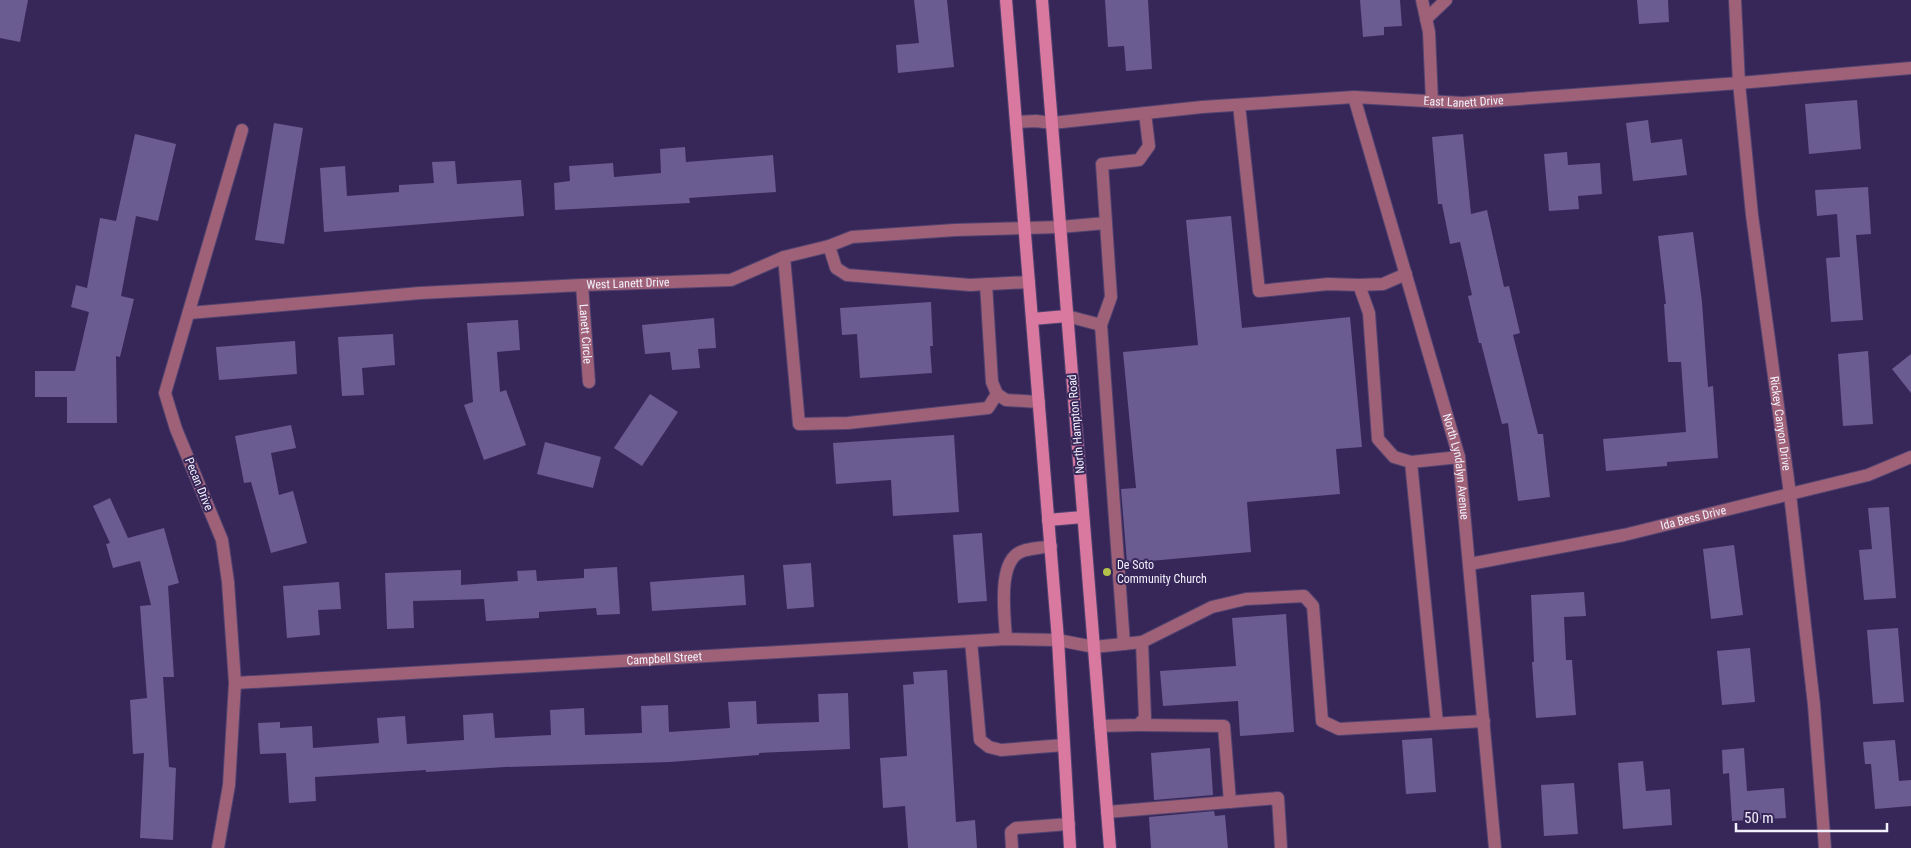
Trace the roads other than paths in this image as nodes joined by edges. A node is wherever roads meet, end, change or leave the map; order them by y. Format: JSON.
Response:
{"nodes":[{"id":1,"x":1006,"y":0,"type":"edge"},
{"id":2,"x":1042,"y":0,"type":"edge"},
{"id":3,"x":1422,"y":0,"type":"edge"},
{"id":4,"x":1446,"y":0,"type":"edge"},
{"id":5,"x":1735,"y":0,"type":"edge"},
{"id":6,"x":1426,"y":19,"type":"junction"},
{"id":7,"x":1911,"y":68,"type":"edge"},
{"id":8,"x":1739,"y":83,"type":"junction"},
{"id":9,"x":1354,"y":97,"type":"junction"},
{"id":10,"x":1432,"y":102,"type":"junction"},
{"id":11,"x":1239,"y":105,"type":"junction"},
{"id":12,"x":1145,"y":113,"type":"junction"},
{"id":13,"x":1016,"y":122,"type":"junction"},
{"id":14,"x":1052,"y":123,"type":"junction"},
{"id":15,"x":242,"y":130,"type":"dead end"},
{"id":16,"x":1106,"y":223,"type":"junction"},
{"id":17,"x":1025,"y":227,"type":"junction"},
{"id":18,"x":1060,"y":227,"type":"junction"},
{"id":19,"x":830,"y":246,"type":"junction"},
{"id":20,"x":784,"y":257,"type":"junction"},
{"id":21,"x":1406,"y":274,"type":"junction"},
{"id":22,"x":1029,"y":282,"type":"junction"},
{"id":23,"x":986,"y":284,"type":"junction"},
{"id":24,"x":582,"y":285,"type":"junction"},
{"id":25,"x":1360,"y":285,"type":"junction"},
{"id":26,"x":189,"y":313,"type":"junction"},
{"id":27,"x":1067,"y":316,"type":"junction"},
{"id":28,"x":1032,"y":318,"type":"junction"},
{"id":29,"x":1101,"y":325,"type":"junction"},
{"id":30,"x":589,"y":382,"type":"dead end"},
{"id":31,"x":997,"y":394,"type":"junction"},
{"id":32,"x":1039,"y":402,"type":"junction"},
{"id":33,"x":1459,"y":457,"type":"junction"},
{"id":34,"x":1911,"y":457,"type":"edge"},
{"id":35,"x":1411,"y":462,"type":"junction"},
{"id":36,"x":1790,"y":494,"type":"junction"},
{"id":37,"x":1083,"y":517,"type":"junction"},
{"id":38,"x":1048,"y":520,"type":"junction"},
{"id":39,"x":1050,"y":546,"type":"junction"},
{"id":40,"x":1470,"y":564,"type":"junction"},
{"id":41,"x":1006,"y":639,"type":"junction"},
{"id":42,"x":1058,"y":640,"type":"junction"},
{"id":43,"x":971,"y":641,"type":"junction"},
{"id":44,"x":1142,"y":642,"type":"junction"},
{"id":45,"x":1124,"y":644,"type":"junction"},
{"id":46,"x":1094,"y":647,"type":"junction"},
{"id":47,"x":235,"y":683,"type":"junction"},
{"id":48,"x":1484,"y":720,"type":"junction"},
{"id":49,"x":1437,"y":723,"type":"junction"},
{"id":50,"x":1138,"y":725,"type":"junction"},
{"id":51,"x":1100,"y":726,"type":"junction"},
{"id":52,"x":1064,"y":745,"type":"junction"},
{"id":53,"x":1230,"y":802,"type":"junction"},
{"id":54,"x":1107,"y":812,"type":"junction"},
{"id":55,"x":1069,"y":824,"type":"junction"},
{"id":56,"x":218,"y":848,"type":"edge"},
{"id":57,"x":1012,"y":848,"type":"edge"},
{"id":58,"x":1070,"y":848,"type":"edge"},
{"id":59,"x":1110,"y":848,"type":"edge"},
{"id":60,"x":1281,"y":848,"type":"edge"},
{"id":61,"x":1495,"y":848,"type":"edge"},
{"id":62,"x":1825,"y":848,"type":"edge"}],
"edges":[{"from":1,"to":13,"type":"main road"},
{"from":2,"to":14,"type":"main road","name":"North Hampton Road"},
{"from":3,"to":6,"type":"street"},
{"from":4,"to":6,"type":"street"},
{"from":5,"to":8,"type":"street","name":"Rickey Canyon Drive"},
{"from":6,"to":10,"type":"street"},
{"from":7,"to":8,"type":"street","name":"East Lanett Drive"},
{"from":8,"to":10,"type":"street","name":"East Lanett Drive"},
{"from":8,"to":36,"type":"street","name":"Rickey Canyon Drive"},
{"from":9,"to":10,"type":"street","name":"East Lanett Drive"},
{"from":9,"to":11,"type":"street","name":"East Lanett Drive"},
{"from":9,"to":21,"type":"street","name":"North Lyndalyn Avenue"},
{"from":11,"to":12,"type":"street","name":"East Lanett Drive"},
{"from":11,"to":25,"type":"street"},
{"from":12,"to":14,"type":"street","name":"East Lanett Drive"},
{"from":12,"to":16,"type":"street"},
{"from":13,"to":14,"type":"street","name":"East Lanett Drive"},
{"from":13,"to":17,"type":"main road"},
{"from":14,"to":18,"type":"main road","name":"North Hampton Road"},
{"from":15,"to":26,"type":"street","name":"Pecan Drive"},
{"from":16,"to":18,"type":"street","name":"West Lanett Drive"},
{"from":16,"to":29,"type":"street"},
{"from":17,"to":18,"type":"street","name":"West Lanett Drive"},
{"from":17,"to":19,"type":"street","name":"West Lanett Drive"},
{"from":17,"to":22,"type":"main road"},
{"from":18,"to":27,"type":"main road","name":"North Hampton Road"},
{"from":19,"to":20,"type":"street","name":"West Lanett Drive"},
{"from":19,"to":23,"type":"street"},
{"from":20,"to":24,"type":"street","name":"West Lanett Drive"},
{"from":20,"to":31,"type":"street"},
{"from":21,"to":25,"type":"street"},
{"from":21,"to":33,"type":"street","name":"North Lyndalyn Avenue"},
{"from":22,"to":23,"type":"street"},
{"from":22,"to":28,"type":"main road"},
{"from":23,"to":31,"type":"street"},
{"from":24,"to":26,"type":"street","name":"West Lanett Drive"},
{"from":24,"to":30,"type":"street","name":"Lanett Circle"},
{"from":25,"to":35,"type":"street"},
{"from":26,"to":47,"type":"street","name":"Pecan Drive"},
{"from":27,"to":28,"type":"main road"},
{"from":27,"to":29,"type":"street"},
{"from":27,"to":37,"type":"main road","name":"North Hampton Road"},
{"from":28,"to":32,"type":"main road"},
{"from":29,"to":45,"type":"street"},
{"from":31,"to":32,"type":"street"},
{"from":32,"to":38,"type":"main road"},
{"from":33,"to":35,"type":"street"},
{"from":33,"to":40,"type":"street","name":"North Lyndalyn Avenue"},
{"from":34,"to":36,"type":"street","name":"Ida Bess Drive"},
{"from":35,"to":49,"type":"street"},
{"from":36,"to":40,"type":"street","name":"Ida Bess Drive"},
{"from":36,"to":62,"type":"street","name":"Rickey Canyon Drive"},
{"from":37,"to":38,"type":"main road"},
{"from":37,"to":46,"type":"main road","name":"North Hampton Road"},
{"from":38,"to":39,"type":"main road"},
{"from":39,"to":41,"type":"street"},
{"from":39,"to":42,"type":"main road"},
{"from":40,"to":48,"type":"street","name":"North Lyndalyn Avenue"},
{"from":41,"to":42,"type":"street","name":"Campbell Street"},
{"from":41,"to":43,"type":"street","name":"Campbell Street"},
{"from":42,"to":46,"type":"street","name":"Campbell Street"},
{"from":42,"to":52,"type":"main road"},
{"from":43,"to":47,"type":"street","name":"Campbell Street"},
{"from":43,"to":52,"type":"street"},
{"from":44,"to":45,"type":"street","name":"Campbell Street"},
{"from":44,"to":49,"type":"street"},
{"from":44,"to":50,"type":"street"},
{"from":45,"to":46,"type":"street","name":"Campbell Street"},
{"from":46,"to":51,"type":"main road","name":"North Hampton Road"},
{"from":47,"to":56,"type":"street","name":"Pecan Drive"},
{"from":48,"to":49,"type":"street"},
{"from":48,"to":61,"type":"street","name":"North Lyndalyn Avenue"},
{"from":50,"to":51,"type":"street"},
{"from":50,"to":53,"type":"street"},
{"from":51,"to":54,"type":"main road","name":"North Hampton Road"},
{"from":52,"to":55,"type":"main road"},
{"from":53,"to":54,"type":"street"},
{"from":53,"to":60,"type":"street"},
{"from":54,"to":59,"type":"main road","name":"North Hampton Road"},
{"from":55,"to":57,"type":"street"},
{"from":55,"to":58,"type":"main road"}]}
